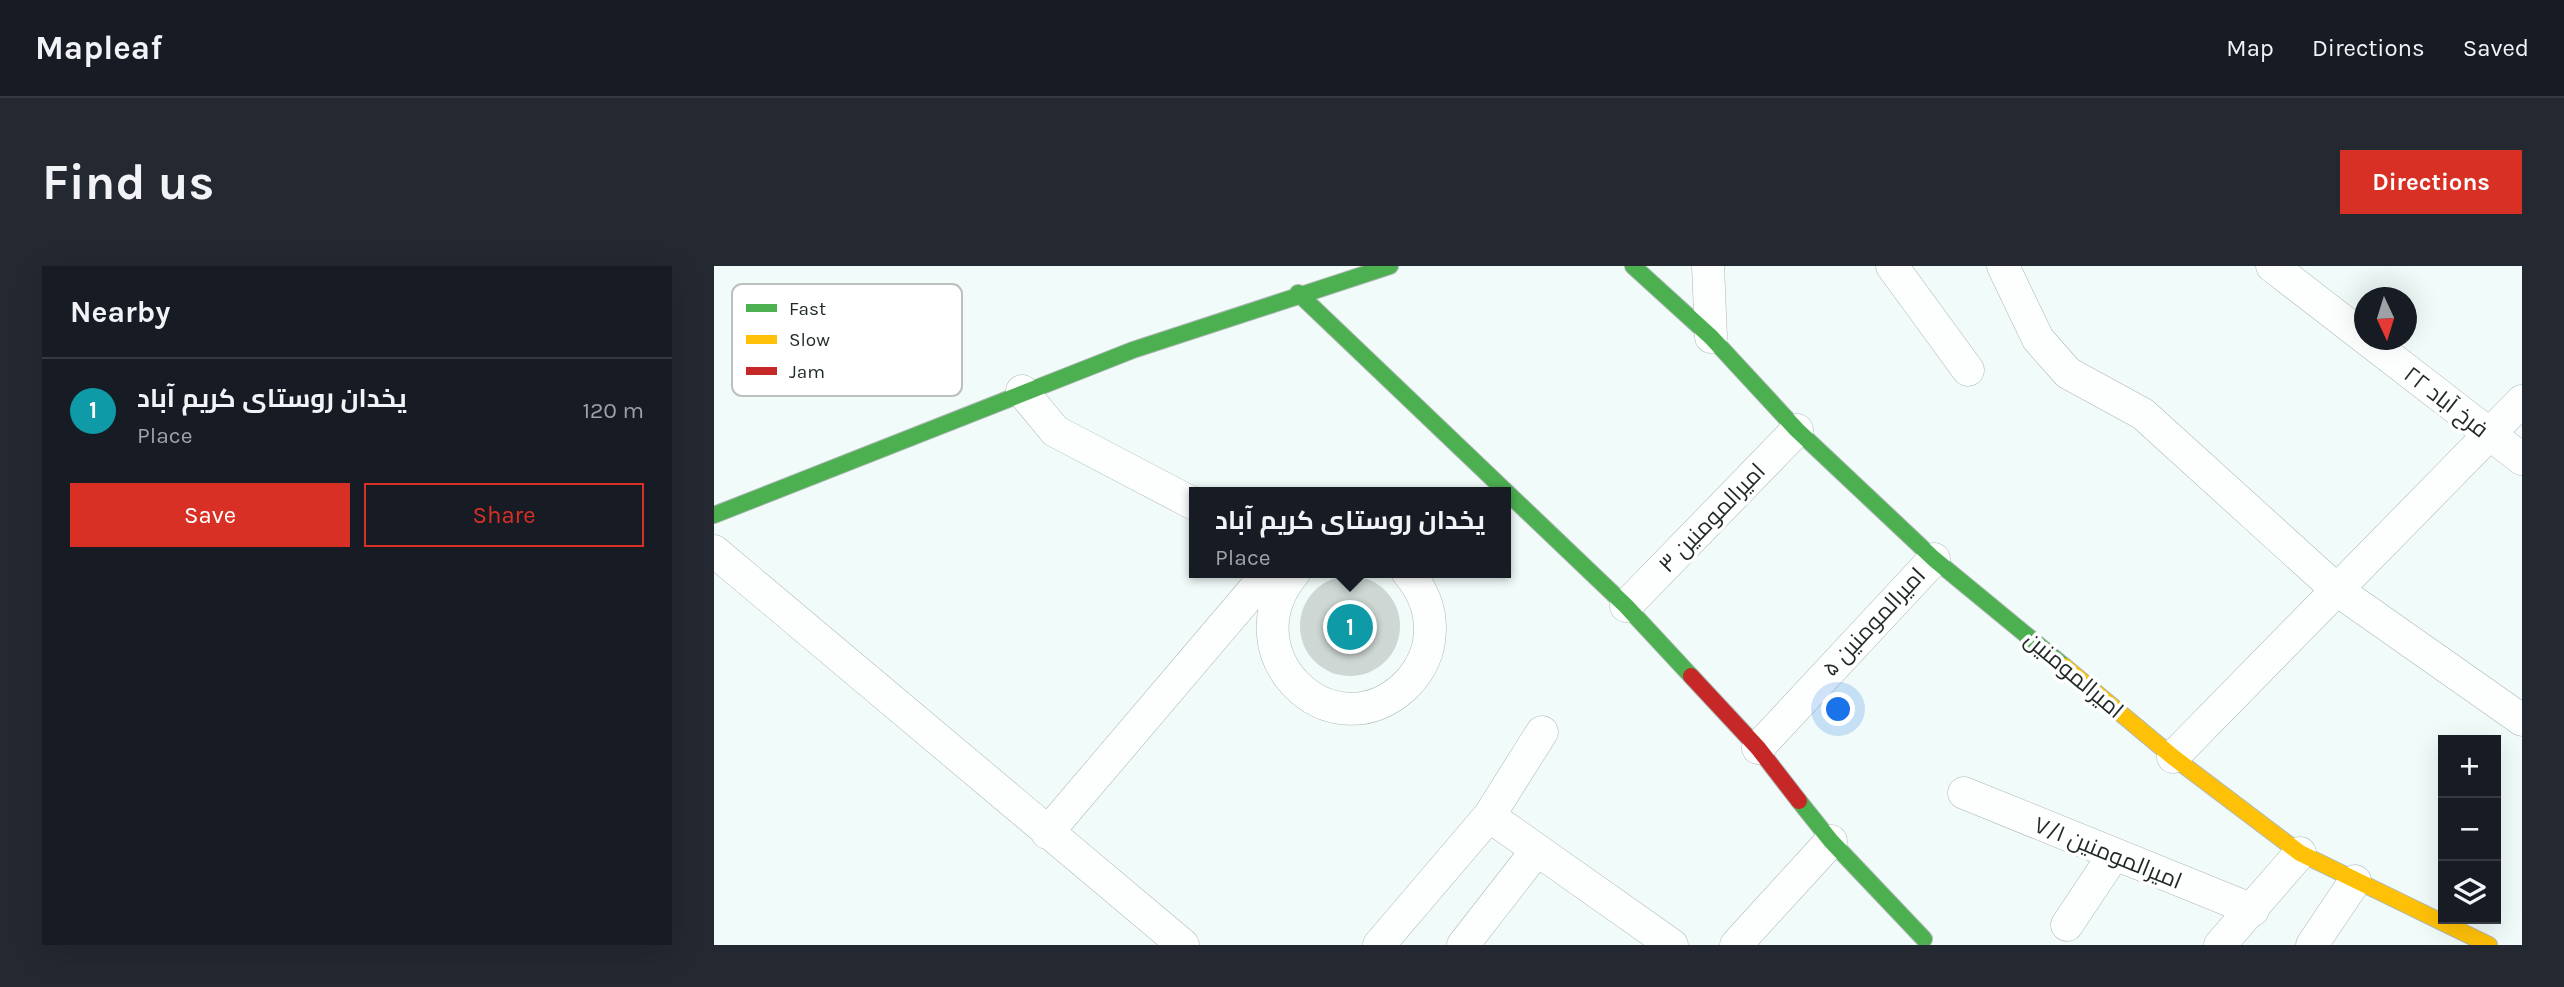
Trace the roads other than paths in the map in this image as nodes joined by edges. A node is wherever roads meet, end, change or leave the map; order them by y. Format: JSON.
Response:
{"nodes":[{"id":1,"x":1390,"y":266,"type":"edge"},
{"id":2,"x":1633,"y":266,"type":"edge"},
{"id":3,"x":1708,"y":266,"type":"edge"},
{"id":4,"x":1892,"y":266,"type":"edge"},
{"id":5,"x":2003,"y":266,"type":"edge"},
{"id":6,"x":2272,"y":266,"type":"edge"},
{"id":7,"x":1298,"y":293,"type":"junction"},
{"id":8,"x":1711,"y":337,"type":"junction"},
{"id":9,"x":1968,"y":370,"type":"dead end"},
{"id":10,"x":1022,"y":391,"type":"junction"},
{"id":11,"x":2522,"y":401,"type":"edge"},
{"id":12,"x":1797,"y":430,"type":"junction"},
{"id":13,"x":2488,"y":436,"type":"junction"},
{"id":14,"x":2522,"y":459,"type":"edge"},
{"id":15,"x":1501,"y":487,"type":"edge"},
{"id":16,"x":1511,"y":496,"type":"edge"},
{"id":17,"x":1189,"y":501,"type":"edge"},
{"id":18,"x":714,"y":515,"type":"edge"},
{"id":19,"x":714,"y":551,"type":"edge"},
{"id":20,"x":1934,"y":559,"type":"junction"},
{"id":21,"x":1281,"y":578,"type":"edge"},
{"id":22,"x":1284,"y":578,"type":"edge"},
{"id":23,"x":1411,"y":578,"type":"edge"},
{"id":24,"x":2337,"y":590,"type":"junction"},
{"id":25,"x":1626,"y":606,"type":"junction"},
{"id":26,"x":2522,"y":720,"type":"edge"},
{"id":27,"x":1542,"y":732,"type":"dead end"},
{"id":28,"x":1758,"y":748,"type":"junction"},
{"id":29,"x":2174,"y":757,"type":"junction"},
{"id":30,"x":1964,"y":793,"type":"dead end"},
{"id":31,"x":1489,"y":816,"type":"junction"},
{"id":32,"x":1047,"y":833,"type":"junction"},
{"id":33,"x":1830,"y":841,"type":"junction"},
{"id":34,"x":1537,"y":850,"type":"junction"},
{"id":35,"x":2300,"y":853,"type":"junction"},
{"id":36,"x":2113,"y":856,"type":"junction"},
{"id":37,"x":2355,"y":881,"type":"junction"},
{"id":38,"x":2253,"y":910,"type":"junction"},
{"id":39,"x":2067,"y":925,"type":"dead end"},
{"id":40,"x":1924,"y":939,"type":"dead end"},
{"id":41,"x":1183,"y":945,"type":"edge"},
{"id":42,"x":1379,"y":945,"type":"edge"},
{"id":43,"x":1463,"y":945,"type":"edge"},
{"id":44,"x":1672,"y":945,"type":"edge"},
{"id":45,"x":1736,"y":945,"type":"edge"},
{"id":46,"x":2220,"y":945,"type":"edge"},
{"id":47,"x":2312,"y":945,"type":"edge"},
{"id":48,"x":2489,"y":945,"type":"edge"}],
"edges":[{"from":1,"to":7,"type":"street"},
{"from":2,"to":8,"type":"street","name":"امیرالمومنین"},
{"from":3,"to":8,"type":"street"},
{"from":4,"to":9,"type":"street"},
{"from":5,"to":24,"type":"street"},
{"from":6,"to":13,"type":"street","name":"فرخ آباد ۲۲"},
{"from":7,"to":10,"type":"street"},
{"from":7,"to":15,"type":"street"},
{"from":8,"to":12,"type":"street","name":"امیرالمومنین"},
{"from":10,"to":17,"type":"street"},
{"from":10,"to":18,"type":"street"},
{"from":11,"to":13,"type":"street"},
{"from":12,"to":20,"type":"street","name":"امیرالمومنین"},
{"from":12,"to":25,"type":"street","name":"امیرالمومنین ۳"},
{"from":13,"to":14,"type":"street","name":"فرخ آباد ۲۲"},
{"from":13,"to":24,"type":"street"},
{"from":16,"to":25,"type":"street"},
{"from":19,"to":32,"type":"street"},
{"from":20,"to":28,"type":"street","name":"امیرالمومنین ۵"},
{"from":20,"to":29,"type":"street","name":"امیرالمومنین"},
{"from":21,"to":32,"type":"street"},
{"from":22,"to":23,"type":"street"},
{"from":24,"to":26,"type":"street"},
{"from":24,"to":29,"type":"street"},
{"from":25,"to":28,"type":"street"},
{"from":27,"to":31,"type":"street"},
{"from":28,"to":33,"type":"street"},
{"from":29,"to":35,"type":"street","name":"امیرالمومنین"},
{"from":30,"to":36,"type":"street","name":"امیرالمومنین ۷/۱"},
{"from":31,"to":34,"type":"street"},
{"from":31,"to":42,"type":"street"},
{"from":32,"to":41,"type":"street"},
{"from":33,"to":40,"type":"street"},
{"from":33,"to":45,"type":"street"},
{"from":34,"to":43,"type":"street"},
{"from":34,"to":44,"type":"street"},
{"from":35,"to":37,"type":"street","name":"امیرالمومنین"},
{"from":35,"to":38,"type":"street"},
{"from":36,"to":38,"type":"street","name":"امیرالمومنین ۷/۱"},
{"from":36,"to":39,"type":"street"},
{"from":37,"to":47,"type":"street"},
{"from":37,"to":48,"type":"street","name":"امیرالمومنین"},
{"from":38,"to":46,"type":"street"}]}
